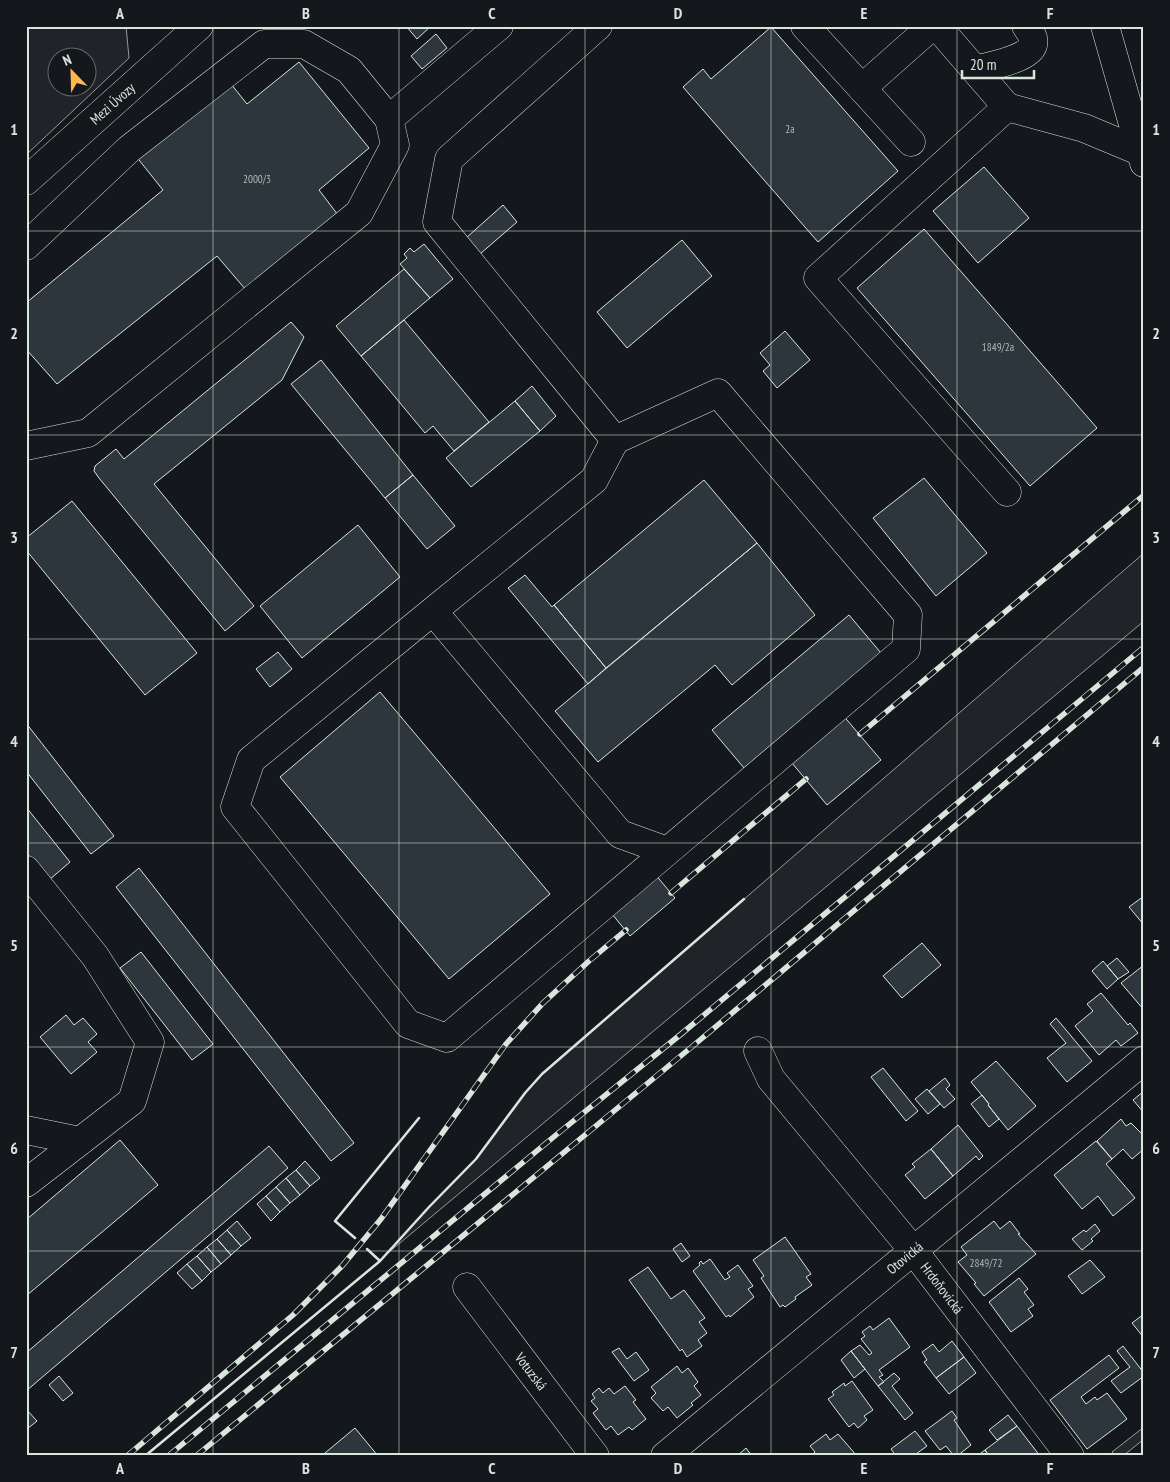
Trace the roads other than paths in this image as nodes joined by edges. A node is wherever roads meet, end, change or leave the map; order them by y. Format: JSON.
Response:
{"nodes":[{"id":1,"x":199,"y":26,"type":"edge"},
{"id":2,"x":499,"y":26,"type":"edge"},
{"id":3,"x":598,"y":26,"type":"edge"},
{"id":4,"x":805,"y":26,"type":"edge"},
{"id":5,"x":932,"y":26,"type":"edge"},
{"id":6,"x":937,"y":26,"type":"edge"},
{"id":7,"x":1026,"y":26,"type":"edge"},
{"id":8,"x":1105,"y":26,"type":"edge"},
{"id":9,"x":975,"y":70,"type":"junction"},
{"id":10,"x":862,"y":88,"type":"junction"},
{"id":11,"x":1008,"y":107,"type":"junction"},
{"id":12,"x":389,"y":119,"type":"junction"},
{"id":13,"x":910,"y":142,"type":"dead end"},
{"id":14,"x":1143,"y":156,"type":"edge"},
{"id":15,"x":26,"y":181,"type":"edge"},
{"id":16,"x":26,"y":246,"type":"edge"},
{"id":17,"x":615,"y":440,"type":"junction"},
{"id":18,"x":26,"y":446,"type":"edge"},
{"id":19,"x":1007,"y":492,"type":"dead end"},
{"id":20,"x":432,"y":611,"type":"junction"},
{"id":21,"x":667,"y":851,"type":"junction"},
{"id":22,"x":26,"y":870,"type":"edge"},
{"id":23,"x":758,"y":1051,"type":"dead end"},
{"id":24,"x":1144,"y":1060,"type":"edge"},
{"id":25,"x":26,"y":1130,"type":"edge"},
{"id":26,"x":80,"y":1141,"type":"junction"},
{"id":27,"x":26,"y":1183,"type":"edge"},
{"id":28,"x":913,"y":1250,"type":"junction"},
{"id":29,"x":466,"y":1287,"type":"dead end"},
{"id":30,"x":596,"y":1456,"type":"edge"},
{"id":31,"x":665,"y":1456,"type":"edge"},
{"id":32,"x":1070,"y":1456,"type":"edge"}],
"edges":[{"from":1,"to":15,"type":"street","name":"Mezi Úvozy"},
{"from":2,"to":12,"type":"street"},
{"from":3,"to":17,"type":"street"},
{"from":4,"to":10,"type":"street"},
{"from":5,"to":10,"type":"street"},
{"from":6,"to":9,"type":"street"},
{"from":7,"to":9,"type":"street"},
{"from":8,"to":14,"type":"street"},
{"from":9,"to":11,"type":"street"},
{"from":10,"to":13,"type":"street"},
{"from":11,"to":14,"type":"street"},
{"from":11,"to":19,"type":"street"},
{"from":12,"to":16,"type":"street"},
{"from":12,"to":18,"type":"street"},
{"from":17,"to":20,"type":"street"},
{"from":17,"to":21,"type":"street"},
{"from":20,"to":21,"type":"street"},
{"from":20,"to":21,"type":"street"},
{"from":22,"to":26,"type":"street"},
{"from":23,"to":28,"type":"street","name":"Hrdoňovická"},
{"from":24,"to":28,"type":"street","name":"Otovická"},
{"from":25,"to":26,"type":"street"},
{"from":26,"to":27,"type":"street"},
{"from":28,"to":31,"type":"street","name":"Otovická"},
{"from":28,"to":32,"type":"street","name":"Hrdoňovická"},
{"from":29,"to":30,"type":"street","name":"Votuzská"}]}
